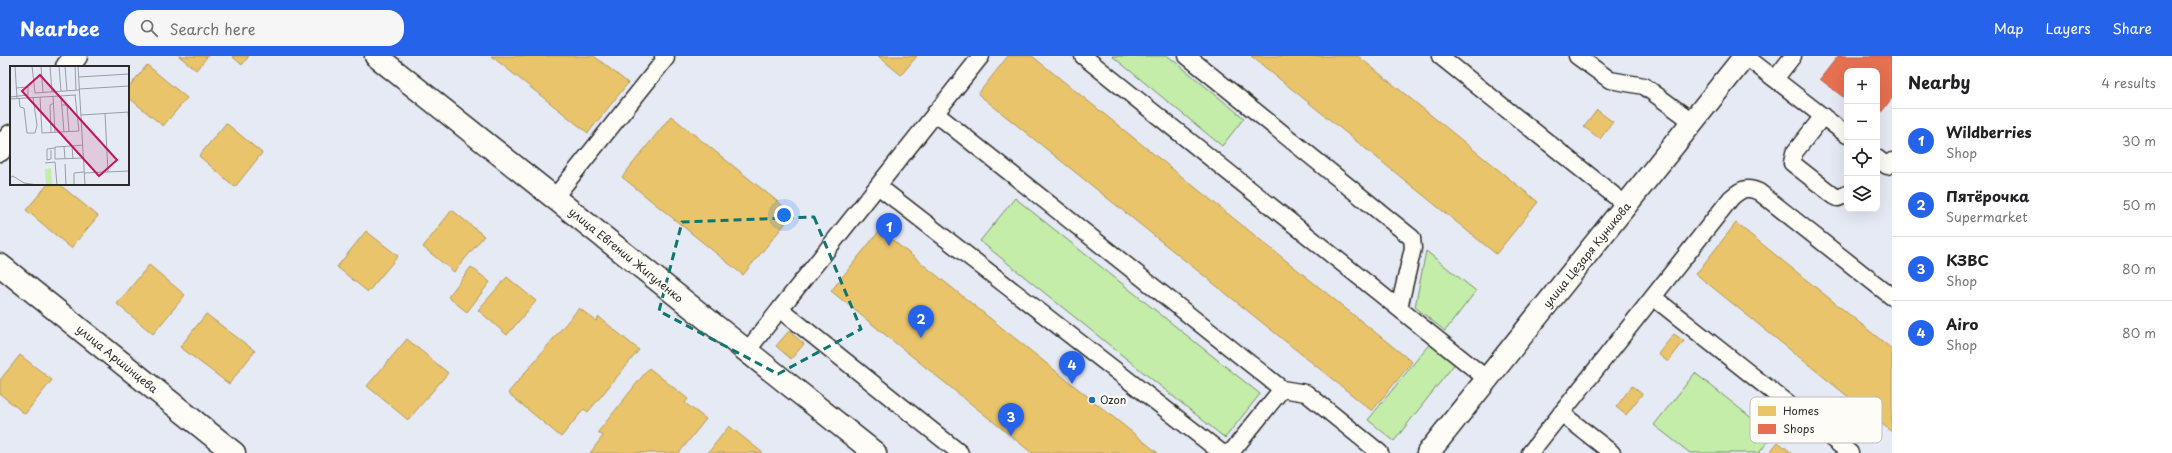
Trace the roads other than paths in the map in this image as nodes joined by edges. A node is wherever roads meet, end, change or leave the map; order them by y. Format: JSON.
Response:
{"nodes":[{"id":1,"x":76,"y":56,"type":"edge"},
{"id":2,"x":981,"y":56,"type":"edge"},
{"id":3,"x":1083,"y":56,"type":"edge"},
{"id":4,"x":1188,"y":56,"type":"edge"},
{"id":5,"x":1440,"y":56,"type":"edge"},
{"id":6,"x":1577,"y":56,"type":"edge"},
{"id":7,"x":1745,"y":56,"type":"edge"},
{"id":8,"x":1793,"y":56,"type":"edge"},
{"id":9,"x":665,"y":57,"type":"edge"},
{"id":10,"x":384,"y":58,"type":"edge"},
{"id":11,"x":68,"y":66,"type":"edge"},
{"id":12,"x":1775,"y":79,"type":"junction"},
{"id":13,"x":935,"y":113,"type":"junction"},
{"id":14,"x":1823,"y":116,"type":"junction"},
{"id":15,"x":1693,"y":122,"type":"junction"},
{"id":16,"x":1844,"y":133,"type":"edge"},
{"id":17,"x":10,"y":137,"type":"edge"},
{"id":18,"x":0,"y":150,"type":"edge"},
{"id":19,"x":1880,"y":160,"type":"edge"},
{"id":20,"x":1892,"y":160,"type":"edge"},
{"id":21,"x":878,"y":186,"type":"junction"},
{"id":22,"x":1844,"y":195,"type":"edge"},
{"id":23,"x":554,"y":198,"type":"junction"},
{"id":24,"x":1626,"y":205,"type":"junction"},
{"id":25,"x":0,"y":264,"type":"edge"},
{"id":26,"x":1892,"y":296,"type":"edge"},
{"id":27,"x":1653,"y":297,"type":"junction"},
{"id":28,"x":1399,"y":308,"type":"junction"},
{"id":29,"x":780,"y":309,"type":"junction"},
{"id":30,"x":747,"y":351,"type":"junction"},
{"id":31,"x":1487,"y":379,"type":"junction"},
{"id":32,"x":1282,"y":389,"type":"junction"},
{"id":33,"x":1779,"y":397,"type":"edge"},
{"id":34,"x":1561,"y":413,"type":"junction"},
{"id":35,"x":1837,"y":443,"type":"edge"},
{"id":36,"x":234,"y":453,"type":"edge"},
{"id":37,"x":875,"y":453,"type":"edge"},
{"id":38,"x":960,"y":453,"type":"edge"},
{"id":39,"x":1222,"y":453,"type":"edge"},
{"id":40,"x":1228,"y":453,"type":"edge"},
{"id":41,"x":1380,"y":453,"type":"edge"},
{"id":42,"x":1428,"y":453,"type":"edge"},
{"id":43,"x":1530,"y":453,"type":"edge"},
{"id":44,"x":1612,"y":453,"type":"edge"},
{"id":45,"x":1850,"y":453,"type":"edge"}],
"edges":[{"from":1,"to":11,"type":"street"},
{"from":2,"to":13,"type":"lane"},
{"from":3,"to":28,"type":"lane"},
{"from":4,"to":28,"type":"lane"},
{"from":5,"to":24,"type":"lane"},
{"from":6,"to":15,"type":"lane"},
{"from":7,"to":12,"type":"lane"},
{"from":7,"to":15,"type":"street","name":"улица Цезаря Куникова"},
{"from":8,"to":12,"type":"lane"},
{"from":9,"to":23,"type":"lane"},
{"from":10,"to":23,"type":"street","name":"улица Евгении Жигуленко"},
{"from":12,"to":14,"type":"lane"},
{"from":13,"to":21,"type":"lane"},
{"from":13,"to":32,"type":"lane"},
{"from":14,"to":16,"type":"lane"},
{"from":14,"to":22,"type":"lane"},
{"from":15,"to":24,"type":"street","name":"улица Цезаря Куникова"},
{"from":17,"to":18,"type":"street"},
{"from":19,"to":20,"type":"lane"},
{"from":21,"to":29,"type":"lane"},
{"from":21,"to":39,"type":"lane"},
{"from":23,"to":30,"type":"street","name":"улица Евгении Жигуленко"},
{"from":24,"to":31,"type":"street","name":"улица Цезаря Куникова"},
{"from":25,"to":36,"type":"street","name":"улица Аршинцева"},
{"from":26,"to":27,"type":"lane"},
{"from":27,"to":33,"type":"lane"},
{"from":27,"to":34,"type":"lane"},
{"from":28,"to":31,"type":"lane"},
{"from":29,"to":30,"type":"lane"},
{"from":29,"to":38,"type":"lane"},
{"from":30,"to":37,"type":"street","name":"улица Евгении Жигуленко"},
{"from":31,"to":42,"type":"street","name":"улица Цезаря Куникова"},
{"from":32,"to":40,"type":"lane"},
{"from":32,"to":41,"type":"lane"},
{"from":34,"to":43,"type":"lane"},
{"from":34,"to":44,"type":"lane"},
{"from":35,"to":45,"type":"lane"}]}
